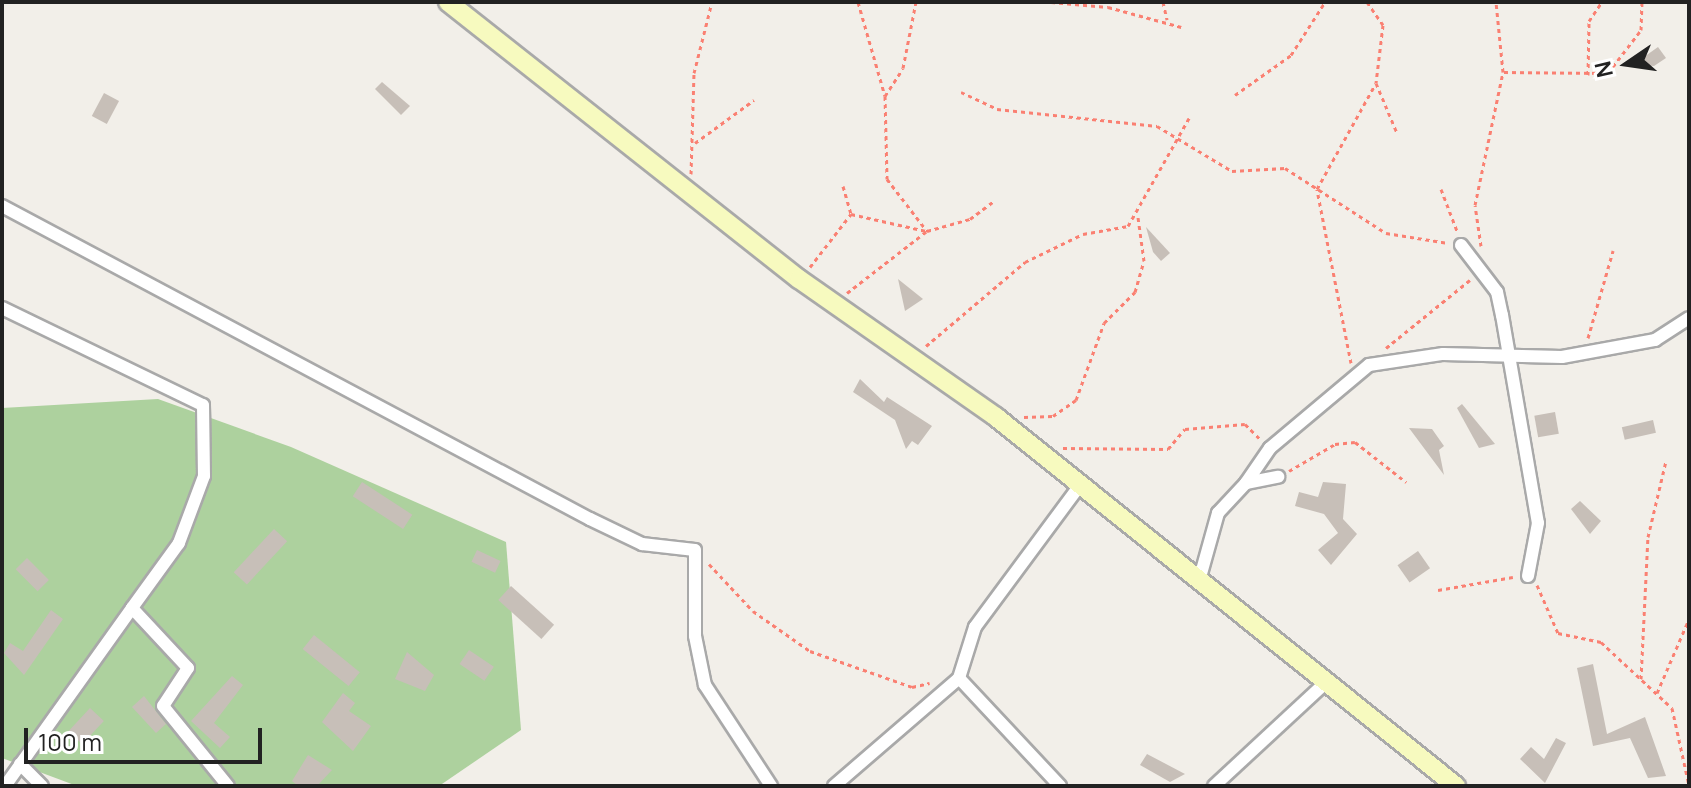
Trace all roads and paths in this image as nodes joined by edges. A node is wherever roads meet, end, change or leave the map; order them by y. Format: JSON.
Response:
{"nodes":[{"id":1,"x":448,"y":2,"type":"edge"},
{"id":2,"x":712,"y":2,"type":"edge"},
{"id":3,"x":858,"y":2,"type":"edge"},
{"id":4,"x":916,"y":2,"type":"edge"},
{"id":5,"x":1051,"y":2,"type":"edge"},
{"id":6,"x":1163,"y":2,"type":"edge"},
{"id":7,"x":1325,"y":2,"type":"edge"},
{"id":8,"x":1367,"y":2,"type":"edge"},
{"id":9,"x":1496,"y":2,"type":"edge"},
{"id":10,"x":1642,"y":2,"type":"edge"},
{"id":11,"x":1600,"y":3,"type":"edge"},
{"id":12,"x":1167,"y":20,"type":"junction"},
{"id":13,"x":1181,"y":27,"type":"dead end"},
{"id":14,"x":1503,"y":72,"type":"junction"},
{"id":15,"x":1588,"y":75,"type":"junction"},
{"id":16,"x":1376,"y":83,"type":"junction"},
{"id":17,"x":961,"y":92,"type":"dead end"},
{"id":18,"x":1235,"y":95,"type":"dead end"},
{"id":19,"x":885,"y":96,"type":"junction"},
{"id":20,"x":754,"y":100,"type":"dead end"},
{"id":21,"x":1189,"y":118,"type":"dead end"},
{"id":22,"x":1397,"y":133,"type":"dead end"},
{"id":23,"x":1176,"y":139,"type":"junction"},
{"id":24,"x":695,"y":143,"type":"junction"},
{"id":25,"x":843,"y":186,"type":"dead end"},
{"id":26,"x":1317,"y":189,"type":"junction"},
{"id":27,"x":1441,"y":189,"type":"dead end"},
{"id":28,"x":688,"y":194,"type":"junction"},
{"id":29,"x":994,"y":201,"type":"dead end"},
{"id":30,"x":2,"y":206,"type":"edge"},
{"id":31,"x":851,"y":214,"type":"junction"},
{"id":32,"x":1137,"y":216,"type":"junction"},
{"id":33,"x":927,"y":231,"type":"junction"},
{"id":34,"x":1461,"y":245,"type":"junction"},
{"id":35,"x":1483,"y":250,"type":"dead end"},
{"id":36,"x":1613,"y":251,"type":"dead end"},
{"id":37,"x":1479,"y":273,"type":"junction"},
{"id":38,"x":799,"y":279,"type":"junction"},
{"id":39,"x":834,"y":302,"type":"junction"},
{"id":40,"x":2,"y":308,"type":"edge"},
{"id":41,"x":1689,"y":318,"type":"edge"},
{"id":42,"x":1583,"y":353,"type":"junction"},
{"id":43,"x":1509,"y":356,"type":"junction"},
{"id":44,"x":911,"y":358,"type":"junction"},
{"id":45,"x":1369,"y":365,"type":"junction"},
{"id":46,"x":1349,"y":385,"type":"junction"},
{"id":47,"x":996,"y":417,"type":"junction"},
{"id":48,"x":1270,"y":448,"type":"junction"},
{"id":49,"x":1038,"y":452,"type":"junction"},
{"id":50,"x":1666,"y":461,"type":"dead end"},
{"id":51,"x":1278,"y":477,"type":"joint"},
{"id":52,"x":1406,"y":482,"type":"dead end"},
{"id":53,"x":1246,"y":483,"type":"junction"},
{"id":54,"x":1080,"y":485,"type":"junction"},
{"id":55,"x":695,"y":550,"type":"junction"},
{"id":56,"x":1528,"y":576,"type":"junction"},
{"id":57,"x":1199,"y":581,"type":"junction"},
{"id":58,"x":1438,"y":590,"type":"dead end"},
{"id":59,"x":132,"y":608,"type":"junction"},
{"id":60,"x":1689,"y":619,"type":"edge"},
{"id":61,"x":959,"y":678,"type":"junction"},
{"id":62,"x":1641,"y":679,"type":"junction"},
{"id":63,"x":1324,"y":684,"type":"junction"},
{"id":64,"x":1657,"y":693,"type":"junction"},
{"id":65,"x":20,"y":764,"type":"junction"},
{"id":66,"x":1689,"y":785,"type":"edge"},
{"id":67,"x":5,"y":786,"type":"edge"},
{"id":68,"x":42,"y":786,"type":"edge"},
{"id":69,"x":228,"y":786,"type":"edge"},
{"id":70,"x":771,"y":786,"type":"edge"},
{"id":71,"x":834,"y":786,"type":"edge"},
{"id":72,"x":1060,"y":786,"type":"edge"},
{"id":73,"x":1214,"y":786,"type":"edge"},
{"id":74,"x":1456,"y":786,"type":"edge"}],
"edges":[{"from":1,"to":28,"type":"street"},
{"from":2,"to":24,"type":"path"},
{"from":3,"to":19,"type":"path"},
{"from":4,"to":19,"type":"path"},
{"from":5,"to":12,"type":"path"},
{"from":6,"to":12,"type":"path"},
{"from":7,"to":18,"type":"path"},
{"from":8,"to":16,"type":"path"},
{"from":9,"to":14,"type":"path"},
{"from":10,"to":15,"type":"path"},
{"from":11,"to":15,"type":"path"},
{"from":12,"to":13,"type":"path"},
{"from":14,"to":15,"type":"path"},
{"from":14,"to":35,"type":"path"},
{"from":16,"to":22,"type":"path"},
{"from":16,"to":26,"type":"path"},
{"from":17,"to":23,"type":"path"},
{"from":19,"to":33,"type":"path"},
{"from":20,"to":24,"type":"path"},
{"from":21,"to":23,"type":"path"},
{"from":23,"to":26,"type":"path"},
{"from":23,"to":32,"type":"path"},
{"from":24,"to":28,"type":"path"},
{"from":25,"to":31,"type":"path"},
{"from":26,"to":34,"type":"path"},
{"from":26,"to":46,"type":"path"},
{"from":27,"to":34,"type":"path"},
{"from":28,"to":38,"type":"street"},
{"from":29,"to":33,"type":"path"},
{"from":30,"to":55,"type":"street"},
{"from":31,"to":33,"type":"path"},
{"from":31,"to":38,"type":"path"},
{"from":32,"to":44,"type":"path"},
{"from":32,"to":47,"type":"path"},
{"from":33,"to":39,"type":"path"},
{"from":34,"to":37,"type":"street"},
{"from":36,"to":42,"type":"path"},
{"from":37,"to":43,"type":"street"},
{"from":37,"to":45,"type":"path"},
{"from":38,"to":39,"type":"street"},
{"from":39,"to":44,"type":"street"},
{"from":40,"to":59,"type":"street"},
{"from":41,"to":42,"type":"street"},
{"from":42,"to":43,"type":"street"},
{"from":43,"to":45,"type":"street"},
{"from":43,"to":56,"type":"street"},
{"from":44,"to":47,"type":"street"},
{"from":45,"to":46,"type":"street"},
{"from":46,"to":48,"type":"street"},
{"from":47,"to":49,"type":"street"},
{"from":48,"to":49,"type":"path"},
{"from":48,"to":53,"type":"street"},
{"from":49,"to":54,"type":"street"},
{"from":50,"to":62,"type":"path"},
{"from":51,"to":52,"type":"path"},
{"from":51,"to":53,"type":"street"},
{"from":53,"to":57,"type":"street"},
{"from":54,"to":57,"type":"street"},
{"from":54,"to":61,"type":"street"},
{"from":55,"to":61,"type":"path"},
{"from":55,"to":70,"type":"street"},
{"from":56,"to":58,"type":"path"},
{"from":56,"to":62,"type":"path"},
{"from":57,"to":63,"type":"street"},
{"from":59,"to":65,"type":"street"},
{"from":59,"to":69,"type":"street"},
{"from":60,"to":64,"type":"path"},
{"from":61,"to":71,"type":"street"},
{"from":61,"to":72,"type":"street"},
{"from":62,"to":64,"type":"path"},
{"from":63,"to":73,"type":"street"},
{"from":63,"to":74,"type":"street"},
{"from":64,"to":66,"type":"path"},
{"from":65,"to":67,"type":"street"},
{"from":65,"to":68,"type":"street"}]}
